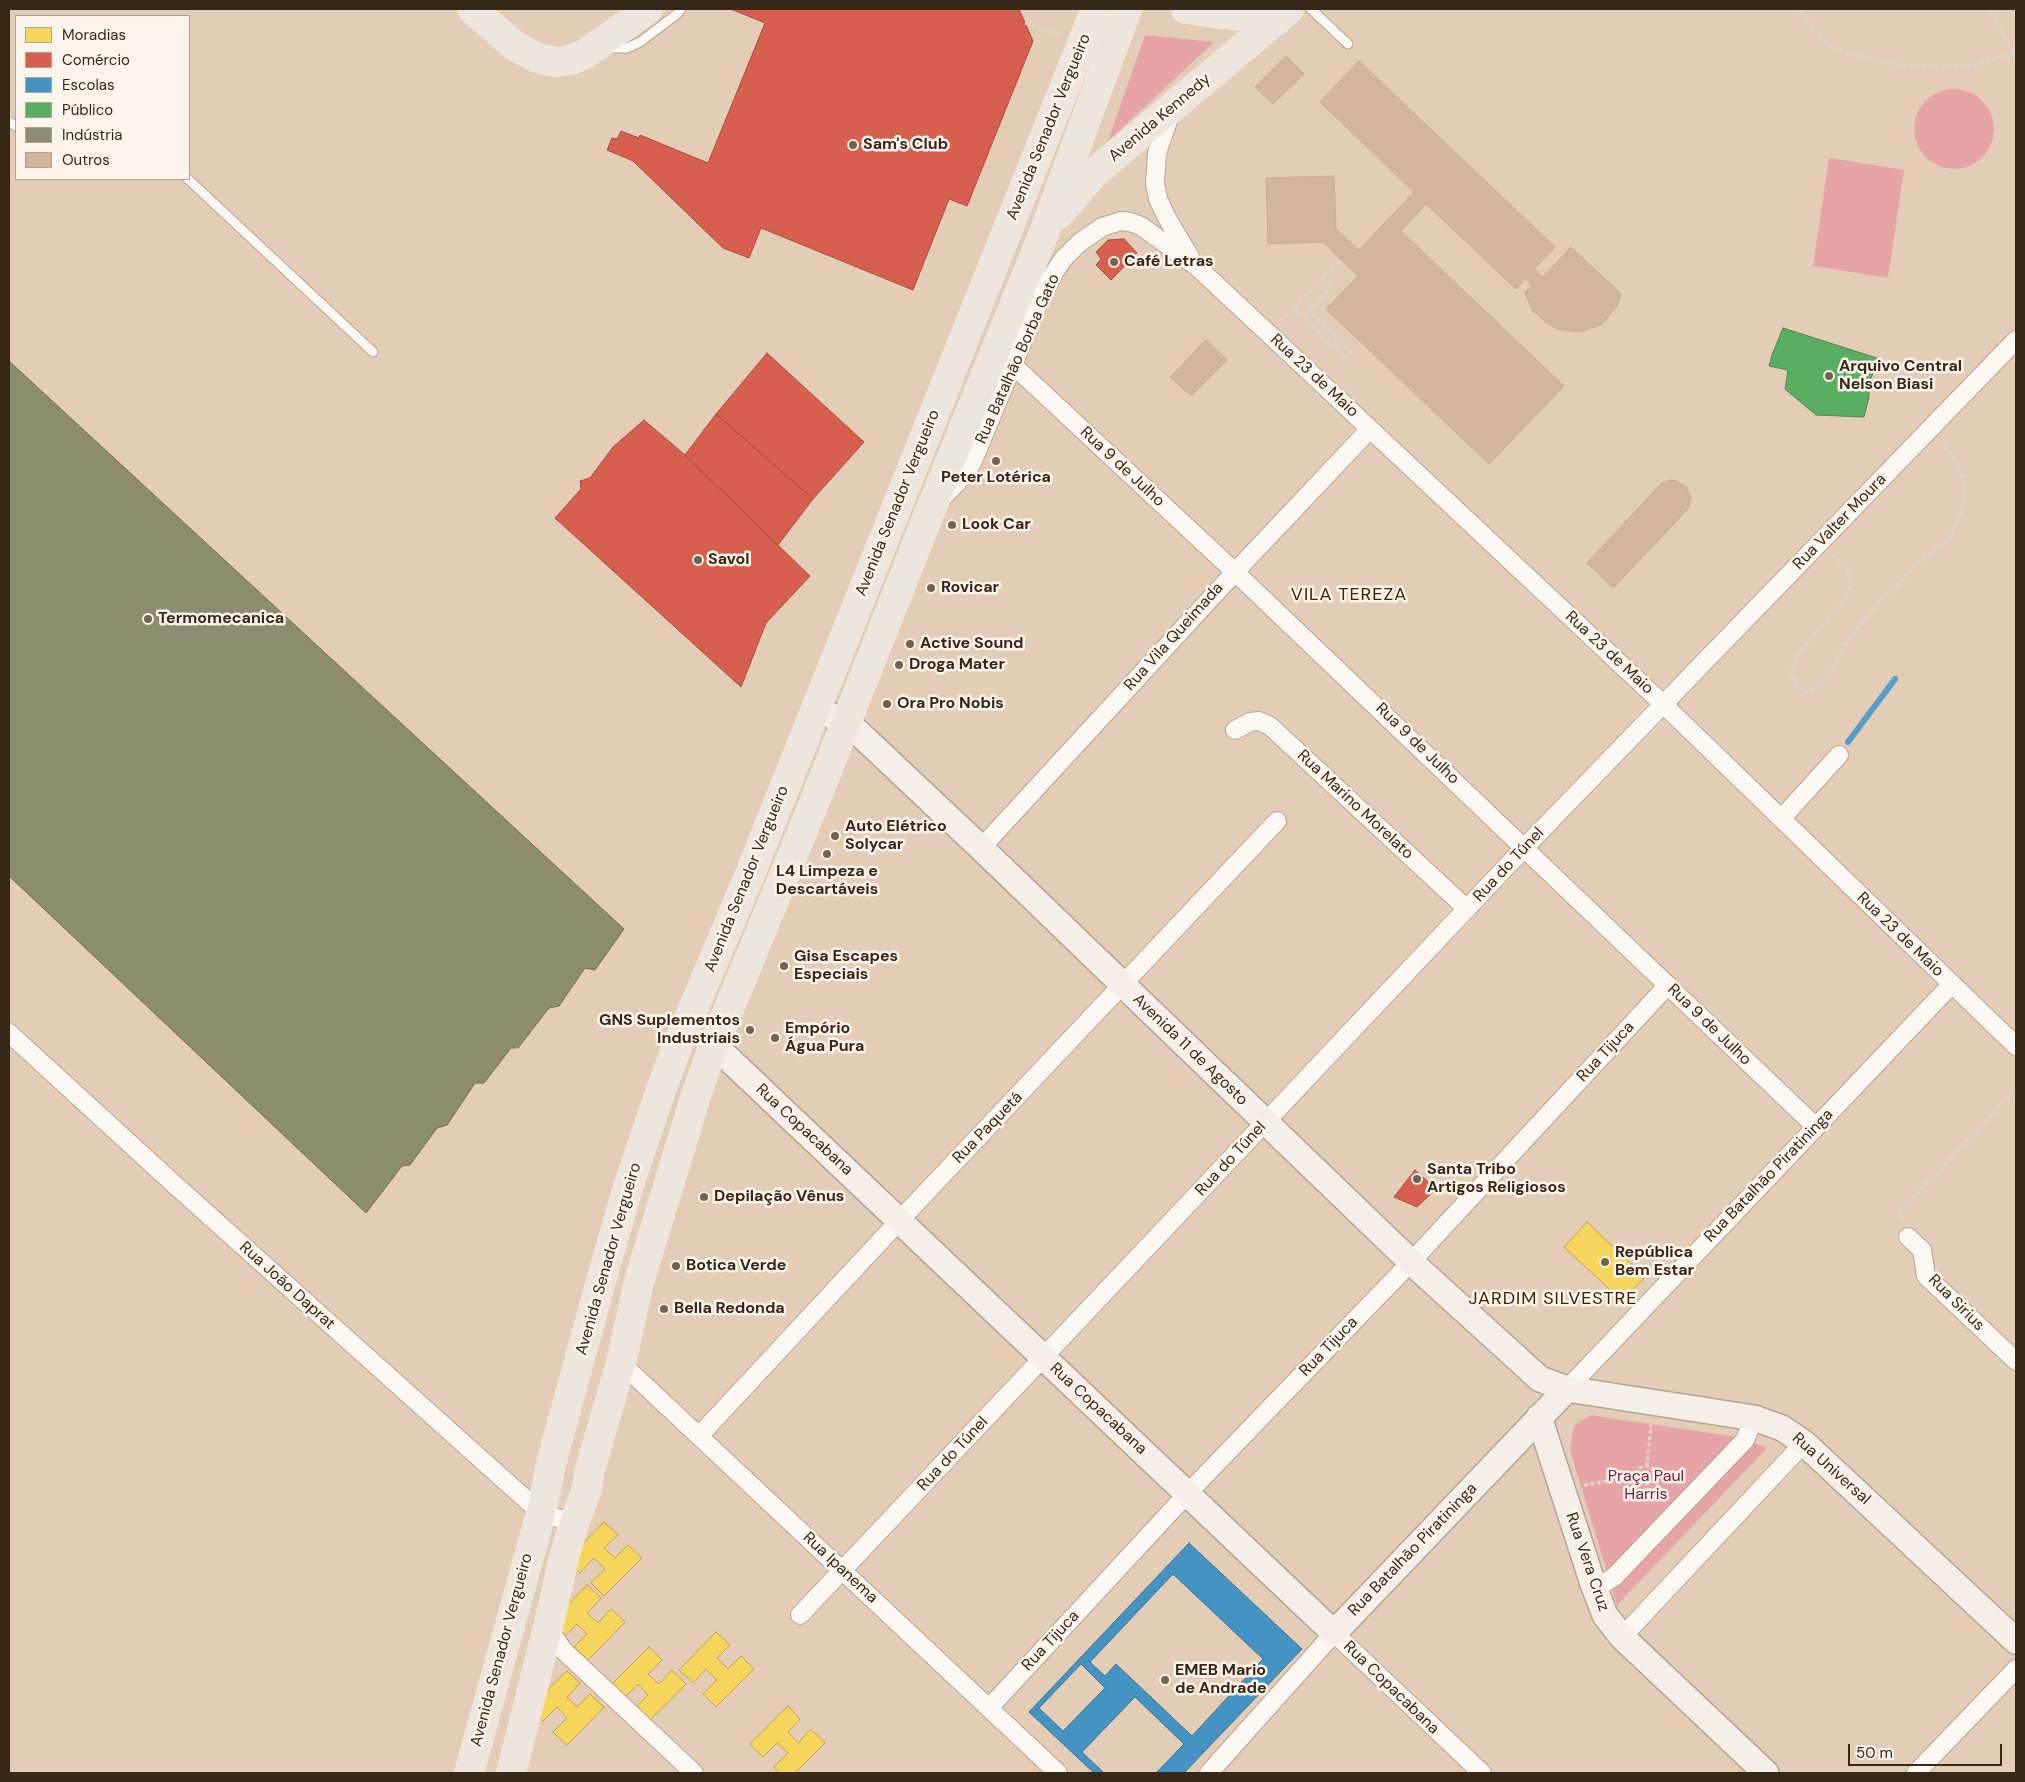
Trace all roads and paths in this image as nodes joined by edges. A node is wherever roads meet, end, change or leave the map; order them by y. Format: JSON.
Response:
{"nodes":[{"id":1,"x":472,"y":9,"type":"edge"},
{"id":2,"x":648,"y":9,"type":"edge"},
{"id":3,"x":681,"y":9,"type":"edge"},
{"id":4,"x":1096,"y":9,"type":"edge"},
{"id":5,"x":1127,"y":9,"type":"edge"},
{"id":6,"x":1186,"y":9,"type":"edge"},
{"id":7,"x":1312,"y":9,"type":"edge"},
{"id":8,"x":1800,"y":9,"type":"edge"},
{"id":9,"x":1990,"y":9,"type":"edge"},
{"id":10,"x":1282,"y":15,"type":"edge"},
{"id":11,"x":1025,"y":22,"type":"dead end"},
{"id":12,"x":1082,"y":44,"type":"junction"},
{"id":13,"x":1348,"y":44,"type":"dead end"},
{"id":14,"x":595,"y":48,"type":"junction"},
{"id":15,"x":2016,"y":55,"type":"edge"},
{"id":16,"x":1172,"y":108,"type":"junction"},
{"id":17,"x":189,"y":180,"type":"edge"},
{"id":18,"x":1116,"y":222,"type":"joint"},
{"id":19,"x":1042,"y":238,"type":"junction"},
{"id":20,"x":1340,"y":260,"type":"dead end"},
{"id":21,"x":1196,"y":266,"type":"junction"},
{"id":22,"x":1323,"y":278,"type":"junction"},
{"id":23,"x":1294,"y":308,"type":"junction"},
{"id":24,"x":1269,"y":334,"type":"junction"},
{"id":25,"x":2016,"y":340,"type":"edge"},
{"id":26,"x":373,"y":352,"type":"dead end"},
{"id":27,"x":1014,"y":366,"type":"junction"},
{"id":28,"x":1370,"y":428,"type":"junction"},
{"id":29,"x":1930,"y":430,"type":"junction"},
{"id":30,"x":931,"y":509,"type":"junction"},
{"id":31,"x":1820,"y":542,"type":"junction"},
{"id":32,"x":1235,"y":572,"type":"junction"},
{"id":33,"x":1664,"y":705,"type":"junction"},
{"id":34,"x":815,"y":710,"type":"junction"},
{"id":35,"x":846,"y":721,"type":"junction"},
{"id":36,"x":1235,"y":730,"type":"dead end"},
{"id":37,"x":1839,"y":755,"type":"dead end"},
{"id":38,"x":1781,"y":819,"type":"junction"},
{"id":39,"x":1277,"y":820,"type":"dead end"},
{"id":40,"x":1525,"y":847,"type":"junction"},
{"id":41,"x":981,"y":848,"type":"junction"},
{"id":42,"x":1467,"y":909,"type":"junction"},
{"id":43,"x":1123,"y":985,"type":"junction"},
{"id":44,"x":1668,"y":985,"type":"junction"},
{"id":45,"x":1951,"y":985,"type":"junction"},
{"id":46,"x":9,"y":1033,"type":"edge"},
{"id":47,"x":714,"y":1045,"type":"junction"},
{"id":48,"x":2016,"y":1046,"type":"edge"},
{"id":49,"x":2016,"y":1089,"type":"edge"},
{"id":50,"x":1266,"y":1123,"type":"junction"},
{"id":51,"x":1816,"y":1127,"type":"junction"},
{"id":52,"x":1900,"y":1212,"type":"dead end"},
{"id":53,"x":899,"y":1221,"type":"junction"},
{"id":54,"x":1908,"y":1237,"type":"dead end"},
{"id":55,"x":1411,"y":1262,"type":"junction"},
{"id":56,"x":1044,"y":1358,"type":"junction"},
{"id":57,"x":2016,"y":1361,"type":"edge"},
{"id":58,"x":621,"y":1363,"type":"junction"},
{"id":59,"x":1567,"y":1389,"type":"junction"},
{"id":60,"x":1539,"y":1418,"type":"junction"},
{"id":61,"x":1754,"y":1418,"type":"junction"},
{"id":62,"x":1652,"y":1424,"type":"dead end"},
{"id":63,"x":699,"y":1436,"type":"junction"},
{"id":64,"x":1804,"y":1443,"type":"junction"},
{"id":65,"x":1647,"y":1466,"type":"junction"},
{"id":66,"x":1638,"y":1476,"type":"junction"},
{"id":67,"x":1581,"y":1485,"type":"dead end"},
{"id":68,"x":1187,"y":1494,"type":"junction"},
{"id":69,"x":540,"y":1513,"type":"junction"},
{"id":70,"x":574,"y":1523,"type":"junction"},
{"id":71,"x":842,"y":1570,"type":"junction"},
{"id":72,"x":1593,"y":1584,"type":"junction"},
{"id":73,"x":800,"y":1615,"type":"dead end"},
{"id":74,"x":548,"y":1628,"type":"junction"},
{"id":75,"x":1334,"y":1634,"type":"junction"},
{"id":76,"x":1622,"y":1637,"type":"junction"},
{"id":77,"x":2016,"y":1641,"type":"edge"},
{"id":78,"x":2016,"y":1669,"type":"edge"},
{"id":79,"x":989,"y":1708,"type":"junction"},
{"id":80,"x":1478,"y":1772,"type":"edge"},
{"id":81,"x":469,"y":1773,"type":"edge"},
{"id":82,"x":511,"y":1773,"type":"edge"},
{"id":83,"x":694,"y":1773,"type":"edge"},
{"id":84,"x":1058,"y":1773,"type":"edge"},
{"id":85,"x":1209,"y":1773,"type":"edge"},
{"id":86,"x":1766,"y":1773,"type":"edge"},
{"id":87,"x":1916,"y":1773,"type":"edge"}],
"edges":[{"from":1,"to":14,"type":"main road"},
{"from":2,"to":14,"type":"main road"},
{"from":3,"to":14,"type":"lane"},
{"from":4,"to":12,"type":"main road","name":"Avenida Senador Vergueiro"},
{"from":5,"to":19,"type":"main road","name":"Avenida Senador Vergueiro"},
{"from":6,"to":10,"type":"main road"},
{"from":7,"to":13,"type":"lane"},
{"from":8,"to":15,"type":"path"},
{"from":9,"to":15,"type":"path"},
{"from":10,"to":16,"type":"main road","name":"Avenida Kennedy"},
{"from":11,"to":12,"type":"path"},
{"from":12,"to":34,"type":"main road","name":"Avenida Senador Vergueiro"},
{"from":16,"to":19,"type":"main road","name":"Avenida Kennedy"},
{"from":16,"to":21,"type":"street","name":"Rua 23 de Maio"},
{"from":17,"to":26,"type":"lane"},
{"from":18,"to":21,"type":"street","name":"Rua 23 de Maio"},
{"from":18,"to":27,"type":"street","name":"Rua Batalhão Borba Gato"},
{"from":19,"to":30,"type":"main road","name":"Avenida Senador Vergueiro"},
{"from":20,"to":22,"type":"path"},
{"from":21,"to":24,"type":"street","name":"Rua 23 de Maio"},
{"from":22,"to":23,"type":"path"},
{"from":22,"to":23,"type":"path"},
{"from":23,"to":24,"type":"path"},
{"from":24,"to":28,"type":"street","name":"Rua 23 de Maio"},
{"from":25,"to":29,"type":"street","name":"Rua Valter Moura"},
{"from":27,"to":30,"type":"street","name":"Rua Batalhão Borba Gato"},
{"from":27,"to":32,"type":"street","name":"Rua 9 de Julho"},
{"from":28,"to":32,"type":"street","name":"Rua Vila Queimada"},
{"from":28,"to":33,"type":"street","name":"Rua 23 de Maio"},
{"from":29,"to":31,"type":"street","name":"Rua Valter Moura"},
{"from":29,"to":31,"type":"path"},
{"from":30,"to":35,"type":"main road","name":"Avenida Senador Vergueiro"},
{"from":31,"to":33,"type":"street","name":"Rua Valter Moura"},
{"from":32,"to":40,"type":"street","name":"Rua 9 de Julho"},
{"from":32,"to":41,"type":"street","name":"Rua Vila Queimada"},
{"from":33,"to":38,"type":"street","name":"Rua 23 de Maio"},
{"from":33,"to":40,"type":"street","name":"Rua do Túnel"},
{"from":34,"to":35,"type":"street","name":"Avenida 11 de Agosto"},
{"from":34,"to":69,"type":"main road","name":"Avenida Senador Vergueiro"},
{"from":35,"to":41,"type":"street","name":"Avenida 11 de Agosto"},
{"from":35,"to":47,"type":"main road","name":"Avenida Senador Vergueiro"},
{"from":36,"to":42,"type":"street","name":"Rua Marino Morelato"},
{"from":37,"to":38,"type":"street"},
{"from":38,"to":45,"type":"street","name":"Rua 23 de Maio"},
{"from":39,"to":43,"type":"street","name":"Rua Paquetá"},
{"from":40,"to":42,"type":"street","name":"Rua do Túnel"},
{"from":40,"to":44,"type":"street","name":"Rua 9 de Julho"},
{"from":41,"to":43,"type":"street","name":"Avenida 11 de Agosto"},
{"from":42,"to":50,"type":"street","name":"Rua do Túnel"},
{"from":43,"to":50,"type":"street","name":"Avenida 11 de Agosto"},
{"from":43,"to":53,"type":"street","name":"Rua Paquetá"},
{"from":44,"to":51,"type":"street","name":"Rua 9 de Julho"},
{"from":44,"to":55,"type":"street","name":"Rua Tijuca"},
{"from":45,"to":48,"type":"street","name":"Rua 23 de Maio"},
{"from":45,"to":51,"type":"street","name":"Rua Batalhão Piratininga"},
{"from":46,"to":69,"type":"street","name":"Rua João Daprat"},
{"from":47,"to":53,"type":"street","name":"Rua Copacabana"},
{"from":47,"to":58,"type":"main road","name":"Avenida Senador Vergueiro"},
{"from":49,"to":52,"type":"path"},
{"from":50,"to":55,"type":"street","name":"Avenida 11 de Agosto"},
{"from":50,"to":56,"type":"street","name":"Rua do Túnel"},
{"from":51,"to":59,"type":"street","name":"Rua Batalhão Piratininga"},
{"from":53,"to":56,"type":"street","name":"Rua Copacabana"},
{"from":53,"to":63,"type":"street","name":"Rua Paquetá"},
{"from":54,"to":57,"type":"street","name":"Rua Sirius"},
{"from":55,"to":59,"type":"street","name":"Avenida 11 de Agosto"},
{"from":55,"to":68,"type":"street","name":"Rua Tijuca"},
{"from":56,"to":68,"type":"street","name":"Rua Copacabana"},
{"from":56,"to":71,"type":"street","name":"Rua do Túnel"},
{"from":58,"to":63,"type":"street","name":"Rua Ipanema"},
{"from":58,"to":70,"type":"main road","name":"Avenida Senador Vergueiro"},
{"from":59,"to":60,"type":"street"},
{"from":59,"to":61,"type":"street","name":"Rua Universal"},
{"from":60,"to":72,"type":"street","name":"Rua Vera Cruz"},
{"from":60,"to":75,"type":"street","name":"Rua Batalhão Piratininga"},
{"from":61,"to":64,"type":"street","name":"Rua Universal"},
{"from":61,"to":72,"type":"street"},
{"from":62,"to":65,"type":"path"},
{"from":63,"to":71,"type":"street","name":"Rua Ipanema"},
{"from":64,"to":76,"type":"street"},
{"from":64,"to":77,"type":"street","name":"Rua Universal"},
{"from":65,"to":66,"type":"path"},
{"from":65,"to":66,"type":"path"},
{"from":66,"to":67,"type":"path"},
{"from":68,"to":75,"type":"street","name":"Rua Copacabana"},
{"from":68,"to":79,"type":"street","name":"Rua Tijuca"},
{"from":69,"to":70,"type":"street","name":"Rua João Daprat"},
{"from":69,"to":81,"type":"main road","name":"Avenida Senador Vergueiro"},
{"from":70,"to":74,"type":"main road","name":"Avenida Senador Vergueiro"},
{"from":71,"to":73,"type":"street","name":"Rua do Túnel"},
{"from":71,"to":79,"type":"street","name":"Rua Ipanema"},
{"from":72,"to":76,"type":"street","name":"Rua Vera Cruz"},
{"from":74,"to":82,"type":"main road","name":"Avenida Senador Vergueiro"},
{"from":74,"to":83,"type":"street"},
{"from":75,"to":80,"type":"street","name":"Rua Copacabana"},
{"from":75,"to":85,"type":"street","name":"Rua Batalhão Piratininga"},
{"from":76,"to":86,"type":"street","name":"Rua Vera Cruz"},
{"from":78,"to":87,"type":"street"},
{"from":79,"to":84,"type":"street","name":"Rua Ipanema"}]}
